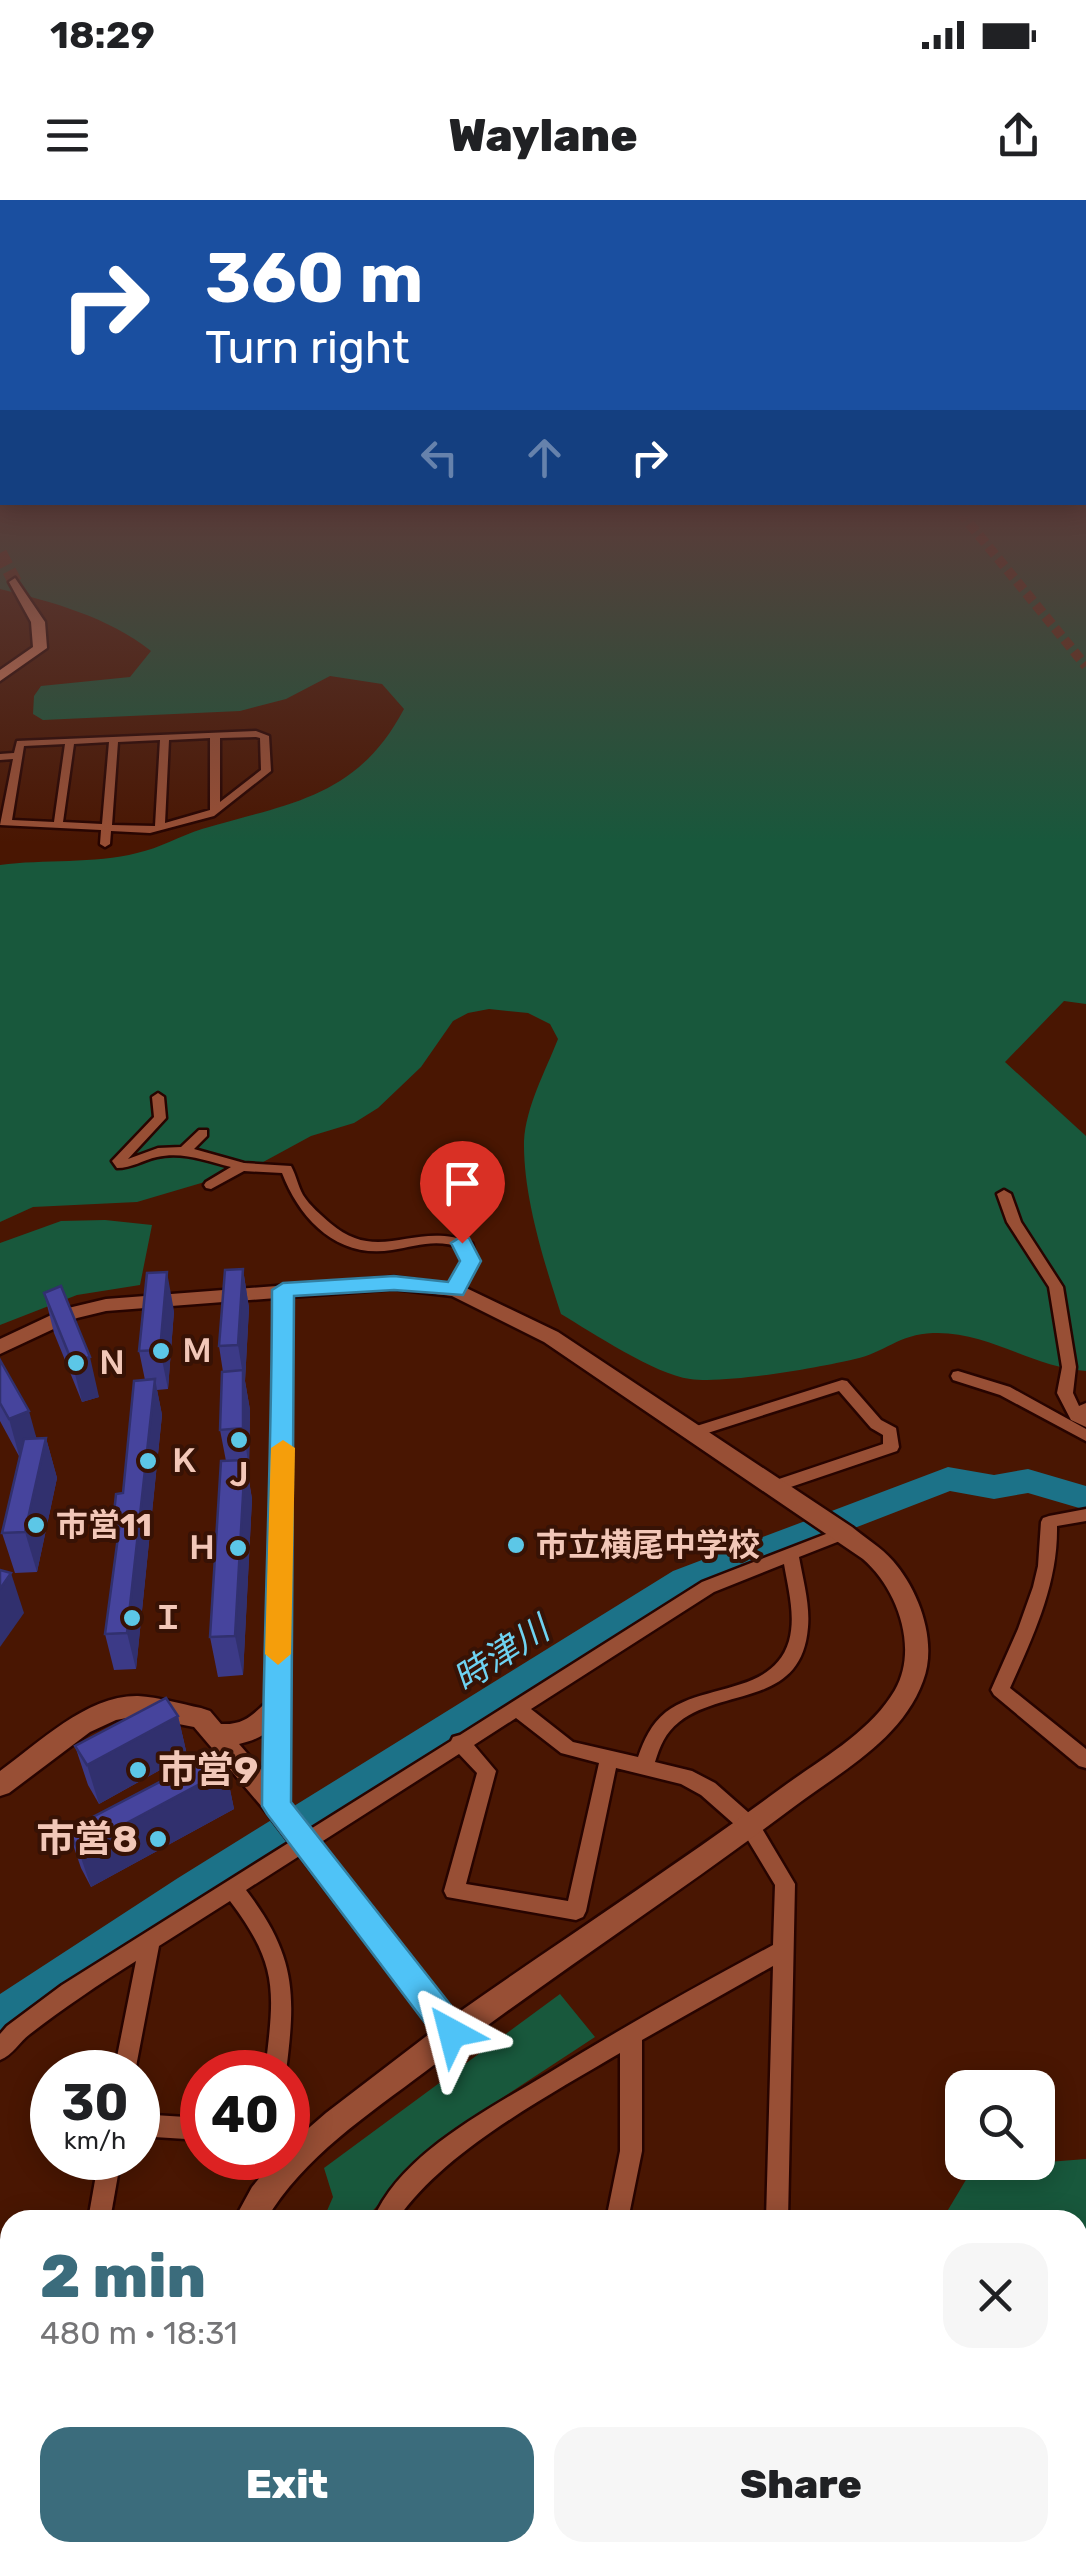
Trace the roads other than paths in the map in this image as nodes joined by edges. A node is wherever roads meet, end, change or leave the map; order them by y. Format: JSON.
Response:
{"nodes":[{"id":1,"x":38,"y":622,"type":"edge"},
{"id":2,"x":0,"y":677,"type":"edge"},
{"id":3,"x":216,"y":736,"type":"junction"},
{"id":4,"x":165,"y":738,"type":"junction"},
{"id":5,"x":114,"y":740,"type":"junction"},
{"id":6,"x":70,"y":742,"type":"junction"},
{"id":7,"x":18,"y":756,"type":"junction"},
{"id":8,"x":0,"y":757,"type":"edge"},
{"id":9,"x":216,"y":810,"type":"junction"},
{"id":10,"x":4,"y":821,"type":"edge"},
{"id":11,"x":58,"y":825,"type":"junction"},
{"id":12,"x":160,"y":827,"type":"junction"},
{"id":13,"x":107,"y":828,"type":"junction"},
{"id":14,"x":104,"y":844,"type":"dead end"},
{"id":15,"x":158,"y":1097,"type":"dead end"},
{"id":16,"x":203,"y":1133,"type":"dead end"},
{"id":17,"x":185,"y":1151,"type":"junction"},
{"id":18,"x":241,"y":1166,"type":"junction"},
{"id":19,"x":211,"y":1185,"type":"dead end"},
{"id":20,"x":1004,"y":1194,"type":"dead end"},
{"id":21,"x":283,"y":1290,"type":"junction"},
{"id":22,"x":455,"y":1290,"type":"junction"},
{"id":23,"x":0,"y":1347,"type":"edge"},
{"id":24,"x":958,"y":1376,"type":"dead end"},
{"id":25,"x":1083,"y":1416,"type":"edge"},
{"id":26,"x":692,"y":1433,"type":"junction"},
{"id":27,"x":1086,"y":1436,"type":"edge"},
{"id":28,"x":773,"y":1487,"type":"junction"},
{"id":29,"x":1086,"y":1515,"type":"edge"},
{"id":30,"x":843,"y":1533,"type":"junction"},
{"id":31,"x":791,"y":1557,"type":"junction"},
{"id":32,"x":276,"y":1707,"type":"junction"},
{"id":33,"x":518,"y":1708,"type":"junction"},
{"id":34,"x":217,"y":1734,"type":"junction"},
{"id":35,"x":459,"y":1742,"type":"junction"},
{"id":36,"x":609,"y":1759,"type":"junction"},
{"id":37,"x":1086,"y":1760,"type":"edge"},
{"id":38,"x":644,"y":1766,"type":"junction"},
{"id":39,"x":0,"y":1786,"type":"edge"},
{"id":40,"x":277,"y":1806,"type":"junction"},
{"id":41,"x":750,"y":1826,"type":"junction"},
{"id":42,"x":307,"y":1844,"type":"junction"},
{"id":43,"x":234,"y":1890,"type":"junction"},
{"id":44,"x":149,"y":1944,"type":"junction"},
{"id":45,"x":781,"y":1951,"type":"junction"},
{"id":46,"x":452,"y":2033,"type":"junction"},
{"id":47,"x":630,"y":2034,"type":"junction"},
{"id":48,"x":0,"y":2050,"type":"edge"},
{"id":49,"x":129,"y":2050,"type":"edge"},
{"id":50,"x":278,"y":2050,"type":"edge"},
{"id":51,"x":106,"y":2180,"type":"edge"},
{"id":52,"x":101,"y":2210,"type":"edge"},
{"id":53,"x":254,"y":2210,"type":"edge"},
{"id":54,"x":392,"y":2210,"type":"edge"},
{"id":55,"x":619,"y":2210,"type":"edge"},
{"id":56,"x":777,"y":2210,"type":"edge"}],
"edges":[{"from":1,"to":2,"type":"main road"},
{"from":3,"to":4,"type":"street"},
{"from":3,"to":9,"type":"street"},
{"from":3,"to":9,"type":"street"},
{"from":4,"to":5,"type":"street"},
{"from":4,"to":12,"type":"street"},
{"from":5,"to":6,"type":"street"},
{"from":5,"to":13,"type":"street"},
{"from":6,"to":7,"type":"street"},
{"from":6,"to":11,"type":"street"},
{"from":7,"to":8,"type":"street"},
{"from":7,"to":10,"type":"street"},
{"from":9,"to":12,"type":"street"},
{"from":10,"to":11,"type":"street"},
{"from":11,"to":13,"type":"street"},
{"from":12,"to":13,"type":"street"},
{"from":13,"to":14,"type":"street"},
{"from":15,"to":17,"type":"street"},
{"from":16,"to":17,"type":"street"},
{"from":17,"to":18,"type":"street"},
{"from":18,"to":19,"type":"street"},
{"from":18,"to":22,"type":"street"},
{"from":20,"to":25,"type":"street"},
{"from":21,"to":22,"type":"street"},
{"from":21,"to":23,"type":"street"},
{"from":21,"to":32,"type":"street"},
{"from":22,"to":26,"type":"street"},
{"from":24,"to":27,"type":"street"},
{"from":26,"to":28,"type":"street"},
{"from":26,"to":28,"type":"street"},
{"from":28,"to":30,"type":"street"},
{"from":29,"to":37,"type":"street"},
{"from":30,"to":31,"type":"street"},
{"from":30,"to":41,"type":"street"},
{"from":31,"to":33,"type":"street"},
{"from":31,"to":38,"type":"street"},
{"from":32,"to":34,"type":"street"},
{"from":32,"to":40,"type":"street"},
{"from":33,"to":35,"type":"street"},
{"from":33,"to":36,"type":"street"},
{"from":34,"to":39,"type":"street"},
{"from":34,"to":40,"type":"street"},
{"from":35,"to":36,"type":"street"},
{"from":35,"to":42,"type":"street"},
{"from":36,"to":38,"type":"street"},
{"from":38,"to":41,"type":"street"},
{"from":40,"to":42,"type":"street"},
{"from":41,"to":45,"type":"street"},
{"from":41,"to":46,"type":"street"},
{"from":42,"to":43,"type":"street"},
{"from":42,"to":46,"type":"street"},
{"from":43,"to":44,"type":"street"},
{"from":43,"to":50,"type":"street"},
{"from":44,"to":48,"type":"street"},
{"from":44,"to":49,"type":"street"},
{"from":45,"to":47,"type":"street"},
{"from":45,"to":56,"type":"street"},
{"from":46,"to":53,"type":"street"},
{"from":47,"to":54,"type":"street"},
{"from":47,"to":55,"type":"street"},
{"from":51,"to":52,"type":"street"}]}
